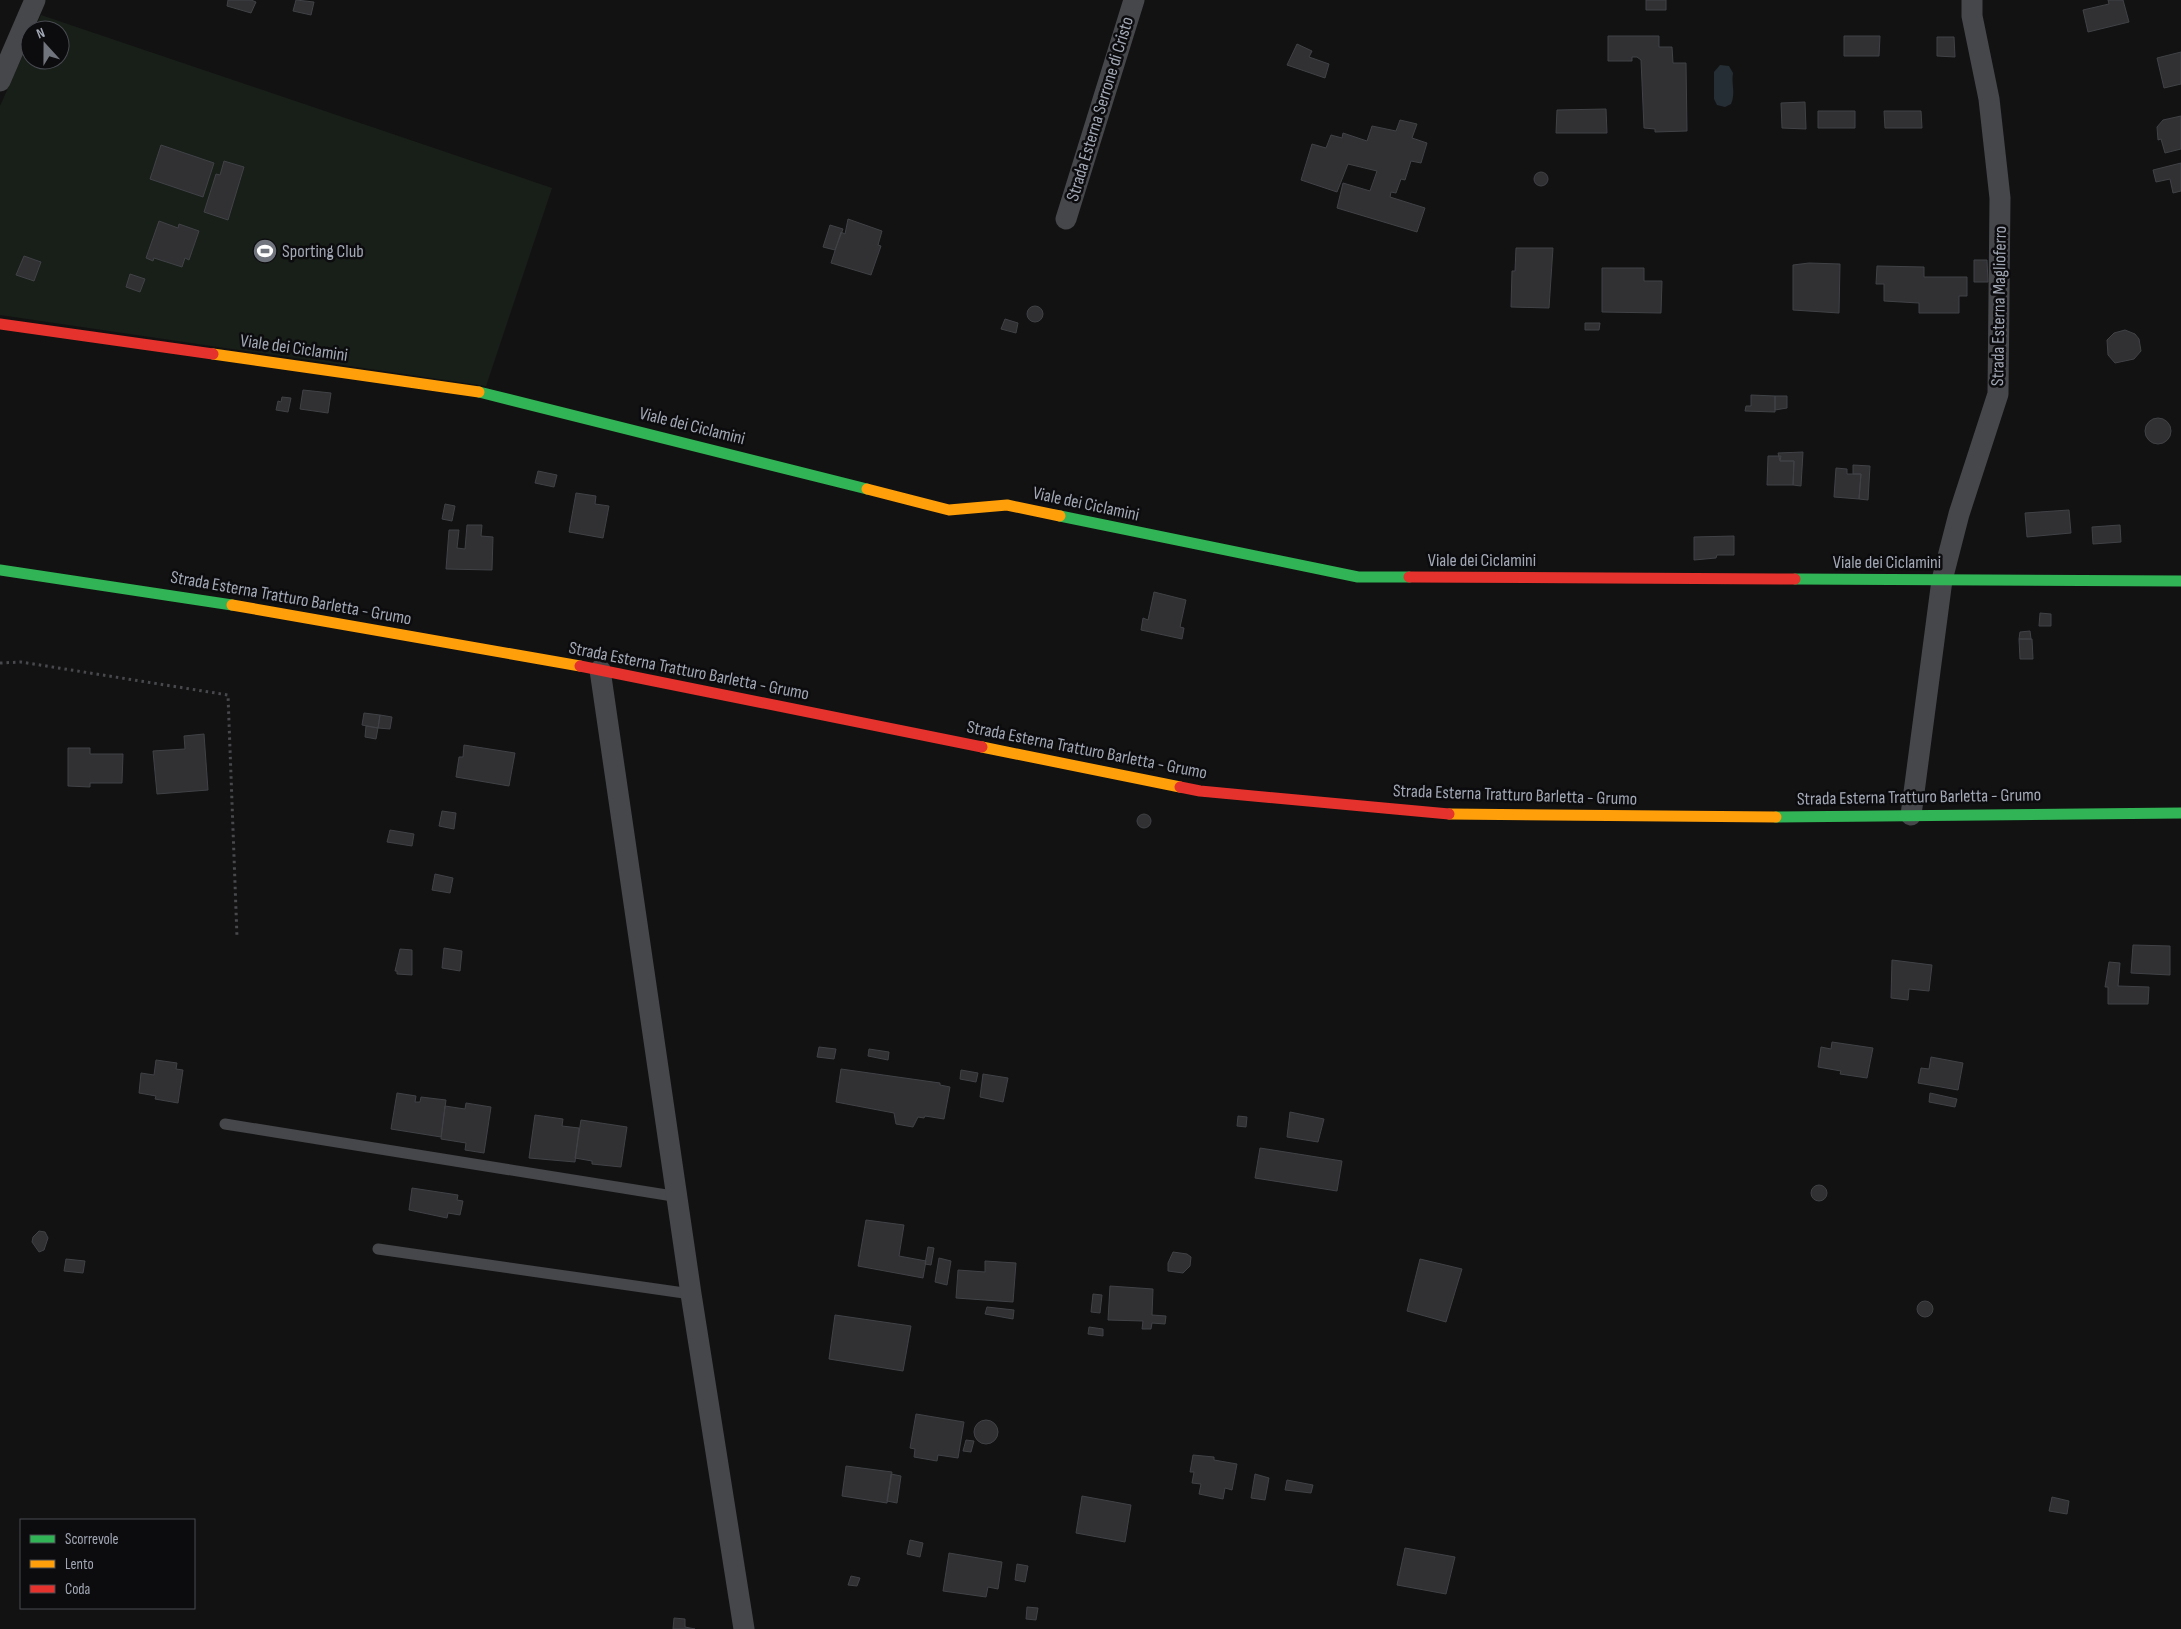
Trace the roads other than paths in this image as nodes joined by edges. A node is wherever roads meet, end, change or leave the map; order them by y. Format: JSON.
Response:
{"nodes":[{"id":1,"x":35,"y":0,"type":"edge"},
{"id":2,"x":1134,"y":0,"type":"edge"},
{"id":3,"x":1972,"y":0,"type":"edge"},
{"id":4,"x":0,"y":80,"type":"edge"},
{"id":5,"x":1066,"y":219,"type":"dead end"},
{"id":6,"x":0,"y":324,"type":"edge"},
{"id":7,"x":0,"y":570,"type":"edge"},
{"id":8,"x":1942,"y":580,"type":"junction"},
{"id":9,"x":2181,"y":581,"type":"edge"},
{"id":10,"x":600,"y":670,"type":"junction"},
{"id":11,"x":2181,"y":813,"type":"edge"},
{"id":12,"x":1912,"y":815,"type":"junction"},
{"id":13,"x":225,"y":1124,"type":"dead end"},
{"id":14,"x":679,"y":1197,"type":"junction"},
{"id":15,"x":378,"y":1249,"type":"dead end"},
{"id":16,"x":692,"y":1294,"type":"junction"},
{"id":17,"x":744,"y":1629,"type":"edge"}],
"edges":[{"from":1,"to":4,"type":"street"},
{"from":2,"to":5,"type":"street","name":"Strada Esterna Serrone di Cristo"},
{"from":3,"to":8,"type":"street","name":"Strada Esterna Maglioferro"},
{"from":6,"to":8,"type":"street","name":"Viale dei Ciclamini"},
{"from":7,"to":10,"type":"street","name":"Strada Esterna Tratturo Barletta - Grumo"},
{"from":8,"to":9,"type":"street","name":"Viale dei Ciclamini"},
{"from":8,"to":12,"type":"street","name":"Strada Esterna Maglioferro"},
{"from":10,"to":12,"type":"street","name":"Strada Esterna Tratturo Barletta - Grumo"},
{"from":10,"to":14,"type":"street"},
{"from":11,"to":12,"type":"street","name":"Strada Esterna Tratturo Barletta - Grumo"},
{"from":13,"to":14,"type":"lane"},
{"from":14,"to":16,"type":"street"},
{"from":15,"to":16,"type":"lane"},
{"from":16,"to":17,"type":"street"}]}
